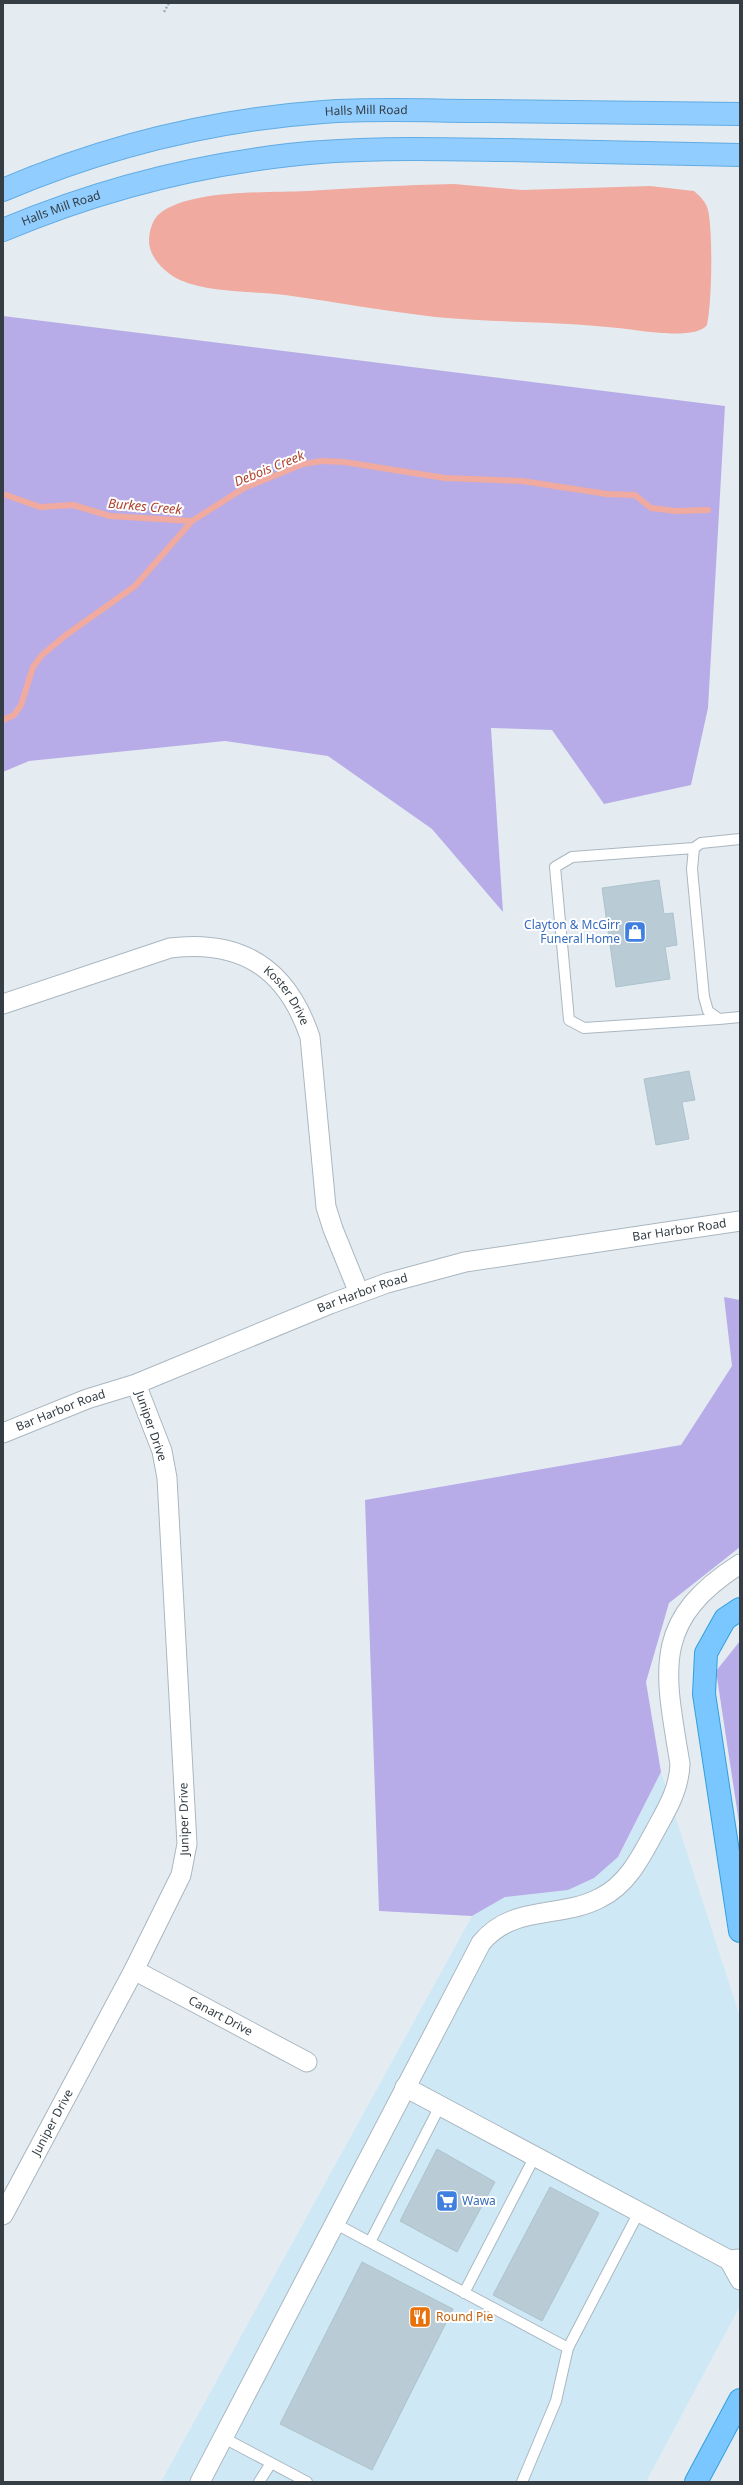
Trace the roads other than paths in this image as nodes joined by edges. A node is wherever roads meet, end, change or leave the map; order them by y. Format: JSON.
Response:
{"nodes":[{"id":1,"x":740,"y":114,"type":"edge"},
{"id":2,"x":740,"y":155,"type":"edge"},
{"id":3,"x":3,"y":190,"type":"edge"},
{"id":4,"x":3,"y":230,"type":"edge"},
{"id":5,"x":740,"y":839,"type":"edge"},
{"id":6,"x":694,"y":848,"type":"junction"},
{"id":7,"x":3,"y":1004,"type":"edge"},
{"id":8,"x":740,"y":1017,"type":"edge"},
{"id":9,"x":719,"y":1019,"type":"junction"},
{"id":10,"x":740,"y":1221,"type":"edge"},
{"id":11,"x":359,"y":1293,"type":"junction"},
{"id":12,"x":136,"y":1384,"type":"junction"},
{"id":13,"x":3,"y":1432,"type":"edge"},
{"id":14,"x":740,"y":1564,"type":"edge"},
{"id":15,"x":740,"y":1609,"type":"edge"},
{"id":16,"x":740,"y":1932,"type":"edge"},
{"id":17,"x":134,"y":1970,"type":"junction"},
{"id":18,"x":307,"y":2062,"type":"dead end"},
{"id":19,"x":405,"y":2088,"type":"junction"},
{"id":20,"x":440,"y":2106,"type":"junction"},
{"id":21,"x":535,"y":2156,"type":"junction"},
{"id":22,"x":640,"y":2210,"type":"junction"},
{"id":23,"x":3,"y":2215,"type":"edge"},
{"id":24,"x":334,"y":2223,"type":"junction"},
{"id":25,"x":370,"y":2242,"type":"junction"},
{"id":26,"x":734,"y":2259,"type":"edge"},
{"id":27,"x":740,"y":2280,"type":"edge"},
{"id":28,"x":464,"y":2293,"type":"junction"},
{"id":29,"x":568,"y":2348,"type":"junction"},
{"id":30,"x":740,"y":2400,"type":"edge"},
{"id":31,"x":222,"y":2437,"type":"junction"},
{"id":32,"x":271,"y":2463,"type":"junction"},
{"id":33,"x":200,"y":2482,"type":"edge"},
{"id":34,"x":259,"y":2482,"type":"edge"},
{"id":35,"x":307,"y":2482,"type":"edge"},
{"id":36,"x":522,"y":2482,"type":"edge"},
{"id":37,"x":696,"y":2482,"type":"edge"}],
"edges":[{"from":1,"to":3,"type":"main road","name":"Halls Mill Road"},
{"from":2,"to":4,"type":"main road","name":"Halls Mill Road"},
{"from":5,"to":6,"type":"lane"},
{"from":6,"to":9,"type":"lane"},
{"from":6,"to":9,"type":"lane"},
{"from":7,"to":11,"type":"street","name":"Koster Drive"},
{"from":8,"to":9,"type":"lane"},
{"from":10,"to":11,"type":"street","name":"Bar Harbor Road"},
{"from":11,"to":12,"type":"street","name":"Bar Harbor Road"},
{"from":12,"to":13,"type":"street","name":"Bar Harbor Road"},
{"from":12,"to":17,"type":"street","name":"Juniper Drive"},
{"from":14,"to":19,"type":"street"},
{"from":15,"to":16,"type":"highway"},
{"from":17,"to":18,"type":"street","name":"Canart Drive"},
{"from":17,"to":23,"type":"street","name":"Juniper Drive"},
{"from":19,"to":20,"type":"street"},
{"from":19,"to":24,"type":"street"},
{"from":20,"to":21,"type":"street"},
{"from":20,"to":25,"type":"lane"},
{"from":21,"to":22,"type":"street"},
{"from":21,"to":28,"type":"lane"},
{"from":22,"to":26,"type":"street"},
{"from":22,"to":29,"type":"lane"},
{"from":24,"to":25,"type":"lane"},
{"from":24,"to":31,"type":"street"},
{"from":25,"to":28,"type":"lane"},
{"from":26,"to":27,"type":"street"},
{"from":28,"to":29,"type":"lane"},
{"from":29,"to":36,"type":"lane"},
{"from":30,"to":37,"type":"highway"},
{"from":31,"to":32,"type":"lane"},
{"from":31,"to":33,"type":"street"},
{"from":32,"to":34,"type":"lane"},
{"from":32,"to":35,"type":"lane"}]}
